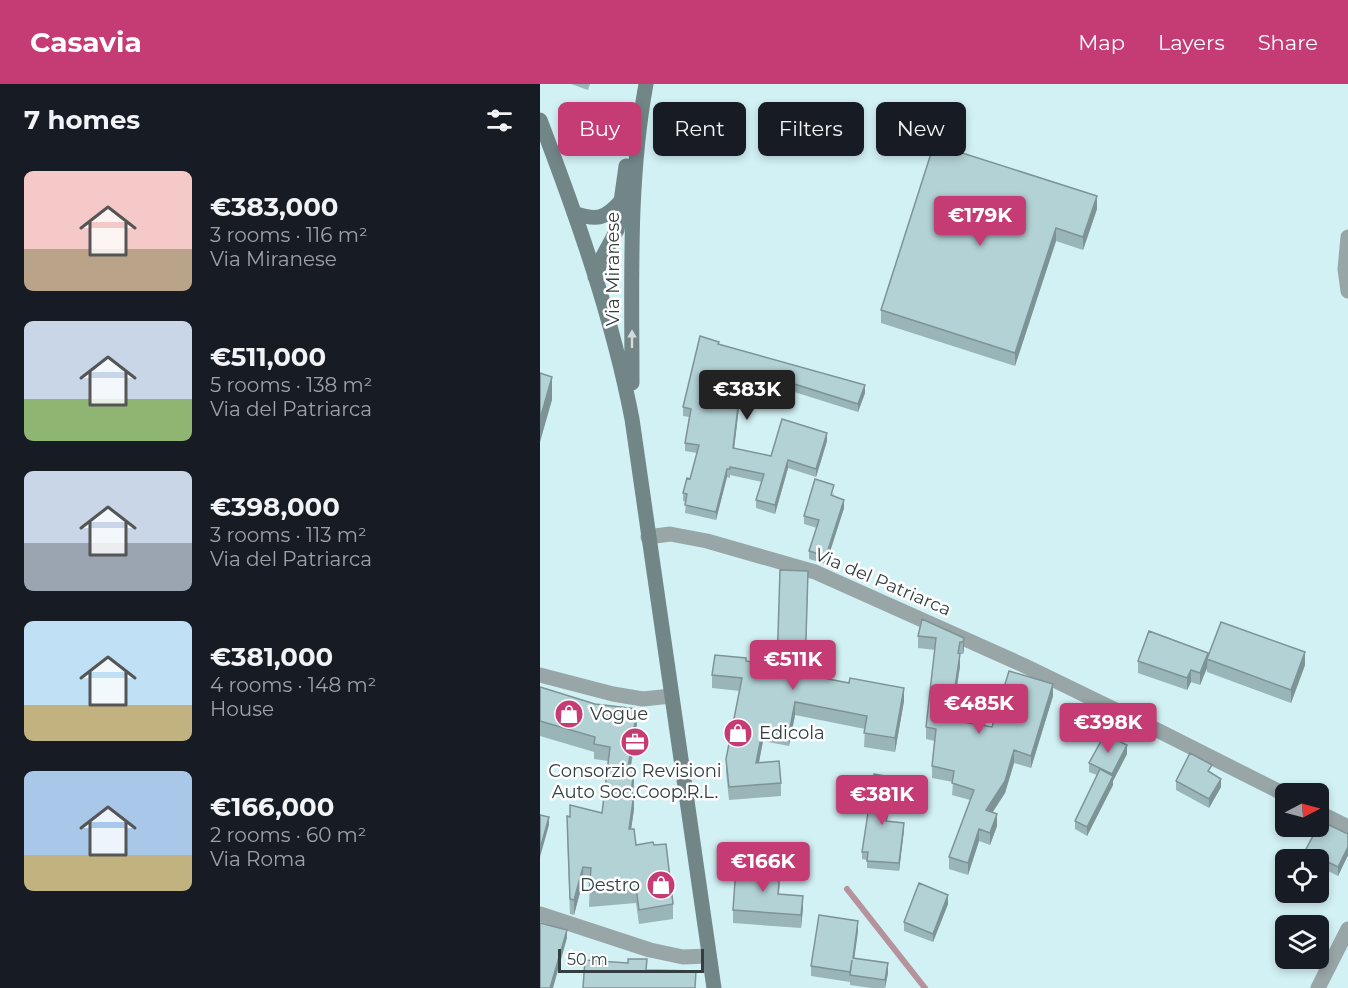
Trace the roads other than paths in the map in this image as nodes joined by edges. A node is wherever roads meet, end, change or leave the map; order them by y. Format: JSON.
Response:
{"nodes":[{"id":1,"x":646,"y":84,"type":"edge"},
{"id":2,"x":641,"y":110,"type":"edge"},
{"id":3,"x":540,"y":120,"type":"edge"},
{"id":4,"x":628,"y":156,"type":"edge"},
{"id":5,"x":637,"y":156,"type":"edge"},
{"id":6,"x":621,"y":201,"type":"junction"},
{"id":7,"x":574,"y":213,"type":"junction"},
{"id":8,"x":1348,"y":237,"type":"edge"},
{"id":9,"x":595,"y":277,"type":"junction"},
{"id":10,"x":1348,"y":291,"type":"edge"},
{"id":11,"x":632,"y":418,"type":"junction"},
{"id":12,"x":648,"y":537,"type":"junction"},
{"id":13,"x":540,"y":675,"type":"edge"},
{"id":14,"x":671,"y":696,"type":"junction"},
{"id":15,"x":1275,"y":789,"type":"edge"},
{"id":16,"x":1329,"y":818,"type":"edge"},
{"id":17,"x":1348,"y":827,"type":"edge"},
{"id":18,"x":540,"y":914,"type":"edge"},
{"id":19,"x":1348,"y":929,"type":"edge"},
{"id":20,"x":709,"y":956,"type":"junction"},
{"id":21,"x":714,"y":988,"type":"edge"},
{"id":22,"x":1318,"y":988,"type":"edge"}],
"edges":[{"from":1,"to":2,"type":"main road","name":"Via Miranese"},
{"from":3,"to":7,"type":"main road"},
{"from":4,"to":6,"type":"main road","name":"Via Miranese"},
{"from":11,"to":5,"type":"main road","name":"Via Miranese","one_way":true},
{"from":6,"to":7,"type":"main road","name":"Via Miranese"},
{"from":6,"to":9,"type":"main road","name":"Via Miranese"},
{"from":7,"to":9,"type":"main road","name":"Via Miranese"},
{"from":8,"to":10,"type":"street"},
{"from":9,"to":11,"type":"main road","name":"Via Miranese"},
{"from":11,"to":12,"type":"main road","name":"Via Miranese"},
{"from":12,"to":14,"type":"main road","name":"Via Miranese"},
{"from":12,"to":15,"type":"street","name":"Via del Patriarca"},
{"from":13,"to":14,"type":"street"},
{"from":14,"to":20,"type":"main road","name":"Via Miranese"},
{"from":16,"to":17,"type":"street"},
{"from":18,"to":20,"type":"street"},
{"from":19,"to":22,"type":"street"},
{"from":20,"to":21,"type":"main road","name":"Via Miranese"}]}
